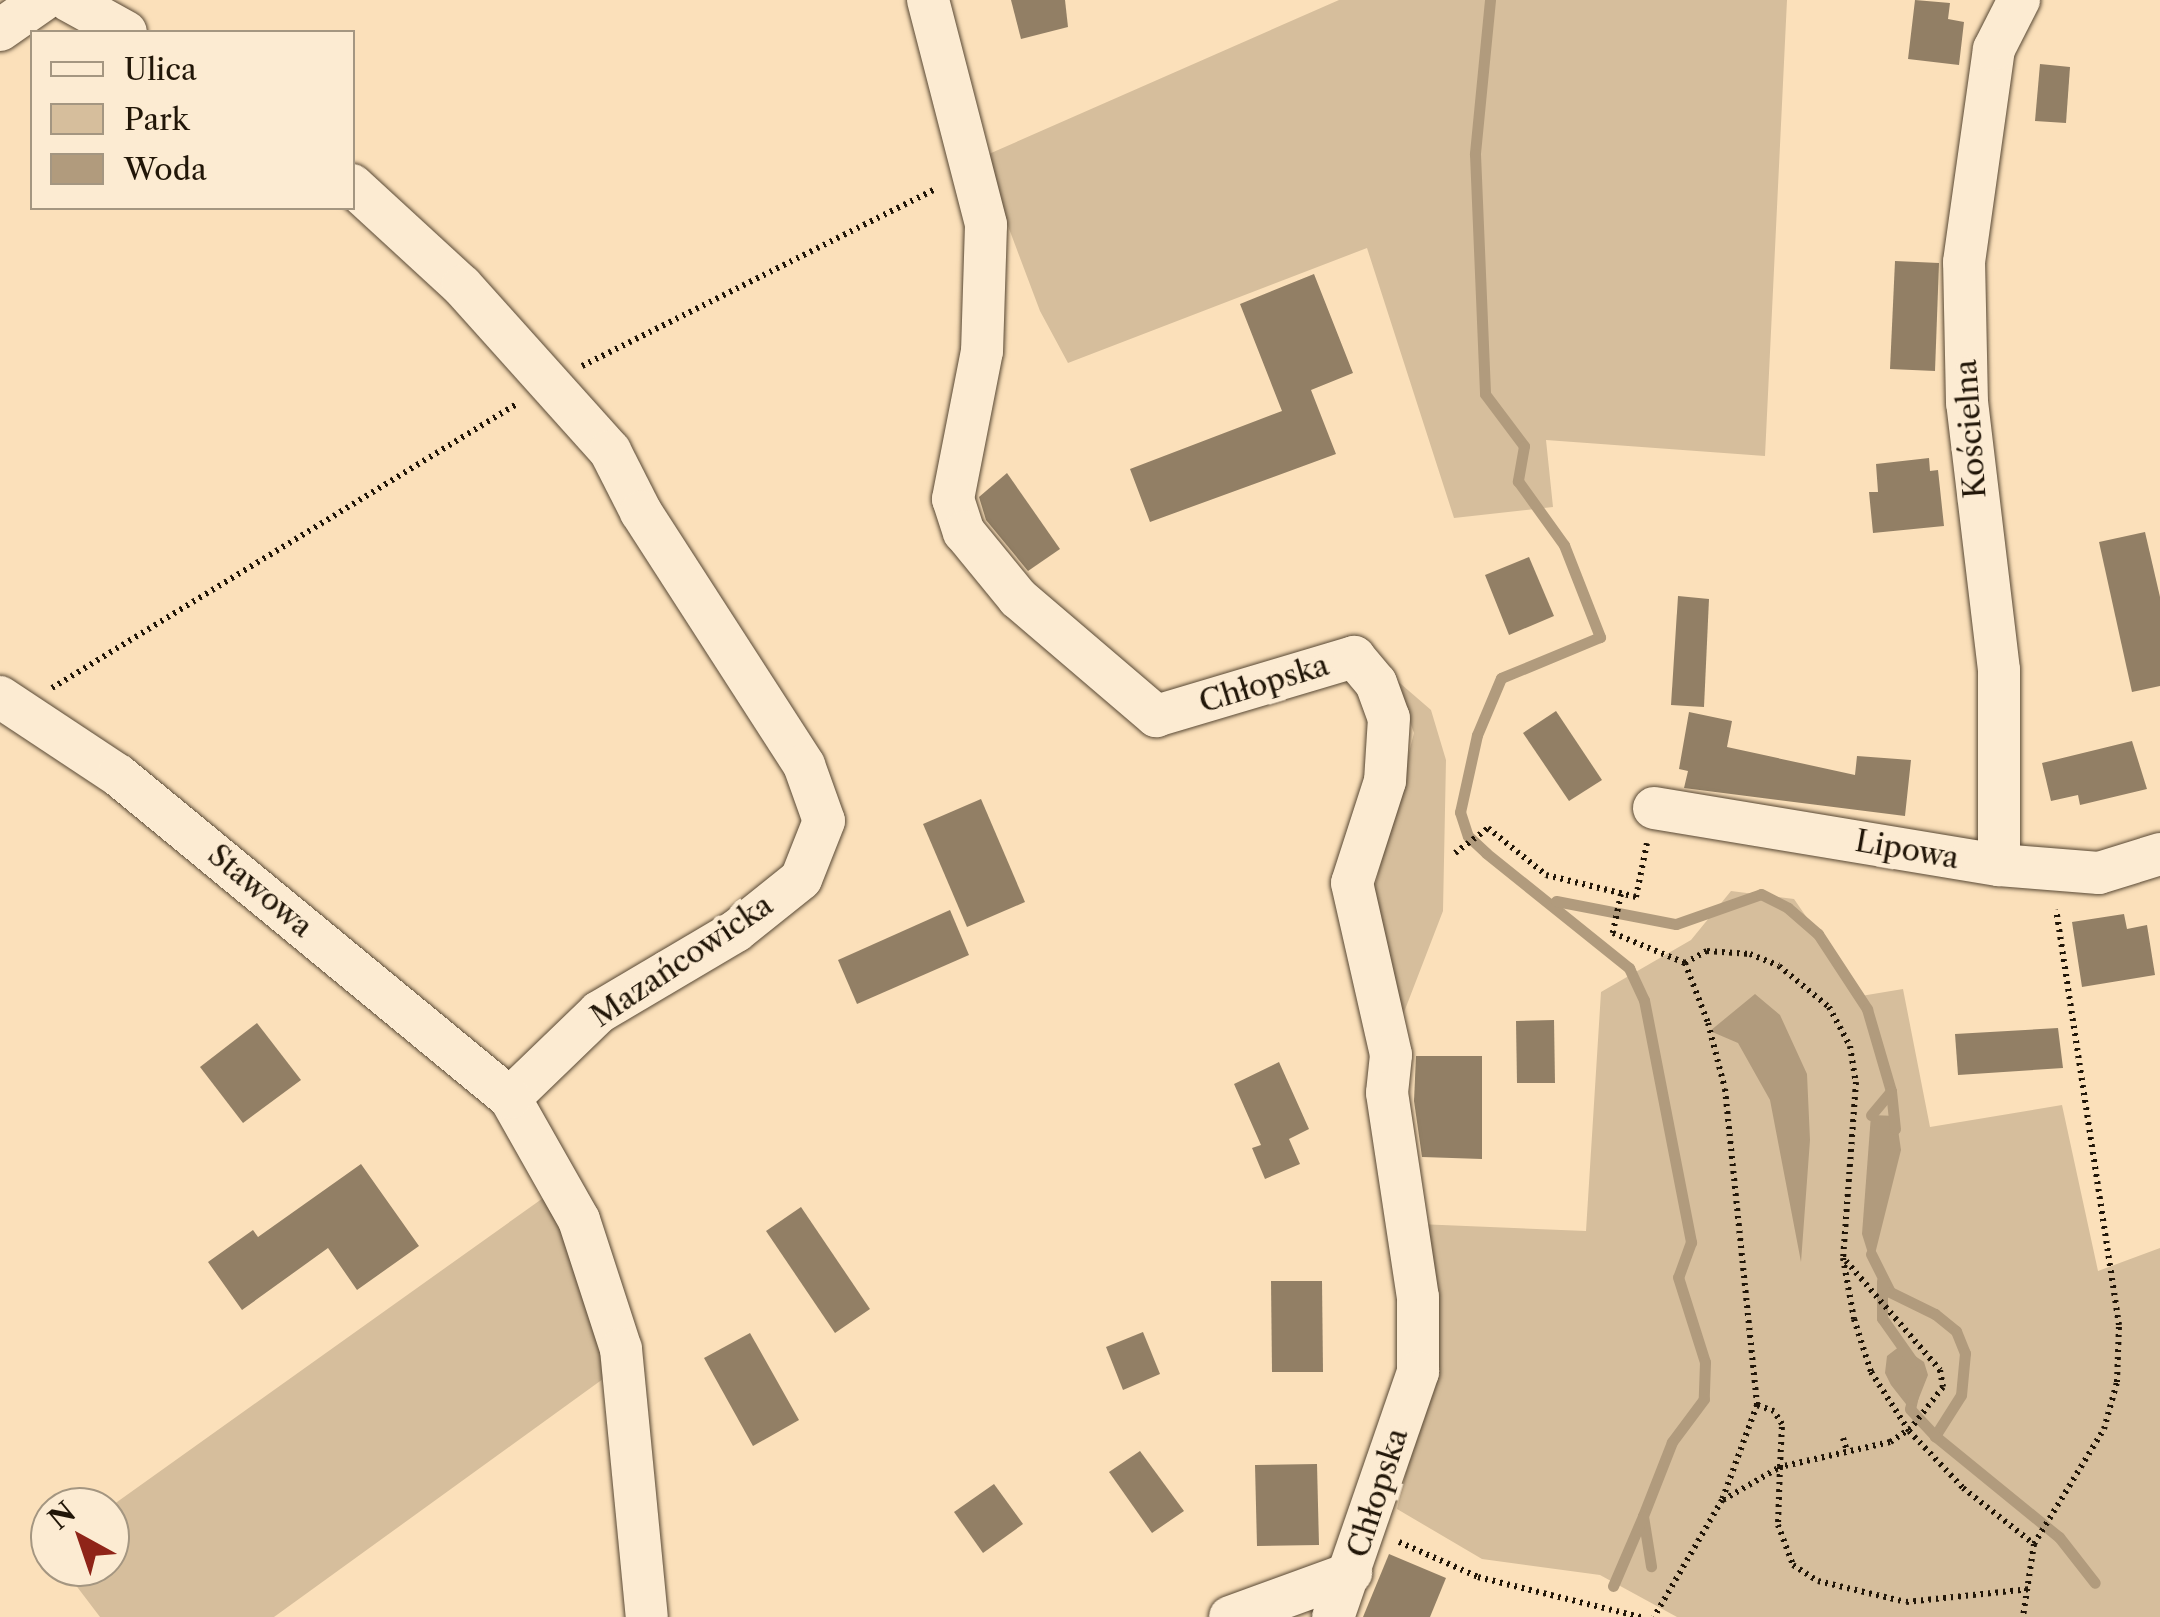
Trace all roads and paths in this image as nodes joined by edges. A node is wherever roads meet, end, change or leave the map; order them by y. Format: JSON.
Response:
{"nodes":[{"id":1,"x":44,"y":0,"type":"edge"},
{"id":2,"x":68,"y":0,"type":"edge"},
{"id":3,"x":928,"y":0,"type":"edge"},
{"id":4,"x":2018,"y":0,"type":"edge"},
{"id":5,"x":0,"y":30,"type":"edge"},
{"id":6,"x":122,"y":30,"type":"edge"},
{"id":7,"x":973,"y":171,"type":"junction"},
{"id":8,"x":355,"y":188,"type":"edge"},
{"id":9,"x":550,"y":384,"type":"junction"},
{"id":10,"x":8,"y":703,"type":"edge"},
{"id":11,"x":1654,"y":808,"type":"joint"},
{"id":12,"x":1455,"y":854,"type":"dead end"},
{"id":13,"x":2160,"y":854,"type":"edge"},
{"id":14,"x":1999,"y":865,"type":"junction"},
{"id":15,"x":2050,"y":869,"type":"junction"},
{"id":16,"x":1621,"y":894,"type":"junction"},
{"id":17,"x":1685,"y":963,"type":"junction"},
{"id":18,"x":510,"y":1098,"type":"junction"},
{"id":19,"x":1843,"y":1258,"type":"junction"},
{"id":20,"x":1757,"y":1405,"type":"junction"},
{"id":21,"x":1909,"y":1430,"type":"junction"},
{"id":22,"x":1844,"y":1438,"type":"dead end"},
{"id":23,"x":1846,"y":1452,"type":"junction"},
{"id":24,"x":1780,"y":1467,"type":"junction"},
{"id":25,"x":1722,"y":1500,"type":"junction"},
{"id":26,"x":1366,"y":1528,"type":"junction"},
{"id":27,"x":2035,"y":1543,"type":"junction"},
{"id":28,"x":1351,"y":1572,"type":"junction"},
{"id":29,"x":2030,"y":1589,"type":"junction"},
{"id":30,"x":646,"y":1617,"type":"edge"},
{"id":31,"x":1230,"y":1617,"type":"edge"},
{"id":32,"x":1333,"y":1617,"type":"edge"},
{"id":33,"x":1641,"y":1617,"type":"edge"},
{"id":34,"x":1654,"y":1617,"type":"edge"},
{"id":35,"x":2023,"y":1617,"type":"edge"}],
"edges":[{"from":1,"to":5,"type":"street"},
{"from":2,"to":6,"type":"street"},
{"from":3,"to":7,"type":"street","name":"Chłopska"},
{"from":4,"to":14,"type":"street","name":"Kościelna"},
{"from":7,"to":9,"type":"path"},
{"from":7,"to":26,"type":"street","name":"Chłopska"},
{"from":8,"to":9,"type":"street","name":"Mazańcowicka"},
{"from":9,"to":10,"type":"path"},
{"from":9,"to":18,"type":"street","name":"Mazańcowicka"},
{"from":10,"to":18,"type":"street","name":"Stawowa"},
{"from":11,"to":14,"type":"street","name":"Lipowa"},
{"from":11,"to":16,"type":"path"},
{"from":12,"to":16,"type":"path"},
{"from":13,"to":15,"type":"street","name":"Lipowa"},
{"from":14,"to":15,"type":"street","name":"Lipowa"},
{"from":15,"to":27,"type":"path"},
{"from":16,"to":17,"type":"path"},
{"from":17,"to":19,"type":"path"},
{"from":17,"to":20,"type":"path"},
{"from":18,"to":30,"type":"street"},
{"from":19,"to":21,"type":"path"},
{"from":19,"to":21,"type":"path"},
{"from":20,"to":24,"type":"path"},
{"from":20,"to":25,"type":"path"},
{"from":21,"to":23,"type":"path","bridge":true},
{"from":21,"to":27,"type":"path"},
{"from":22,"to":23,"type":"path","bridge":true},
{"from":23,"to":24,"type":"path","bridge":true},
{"from":24,"to":25,"type":"path"},
{"from":24,"to":29,"type":"path","bridge":true},
{"from":25,"to":34,"type":"path"},
{"from":26,"to":28,"type":"street","name":"Chłopska"},
{"from":26,"to":33,"type":"path"},
{"from":27,"to":29,"type":"path"},
{"from":28,"to":31,"type":"street","name":"Chłopska"},
{"from":28,"to":32,"type":"street","name":"Chłopska"},
{"from":29,"to":35,"type":"path"}]}
